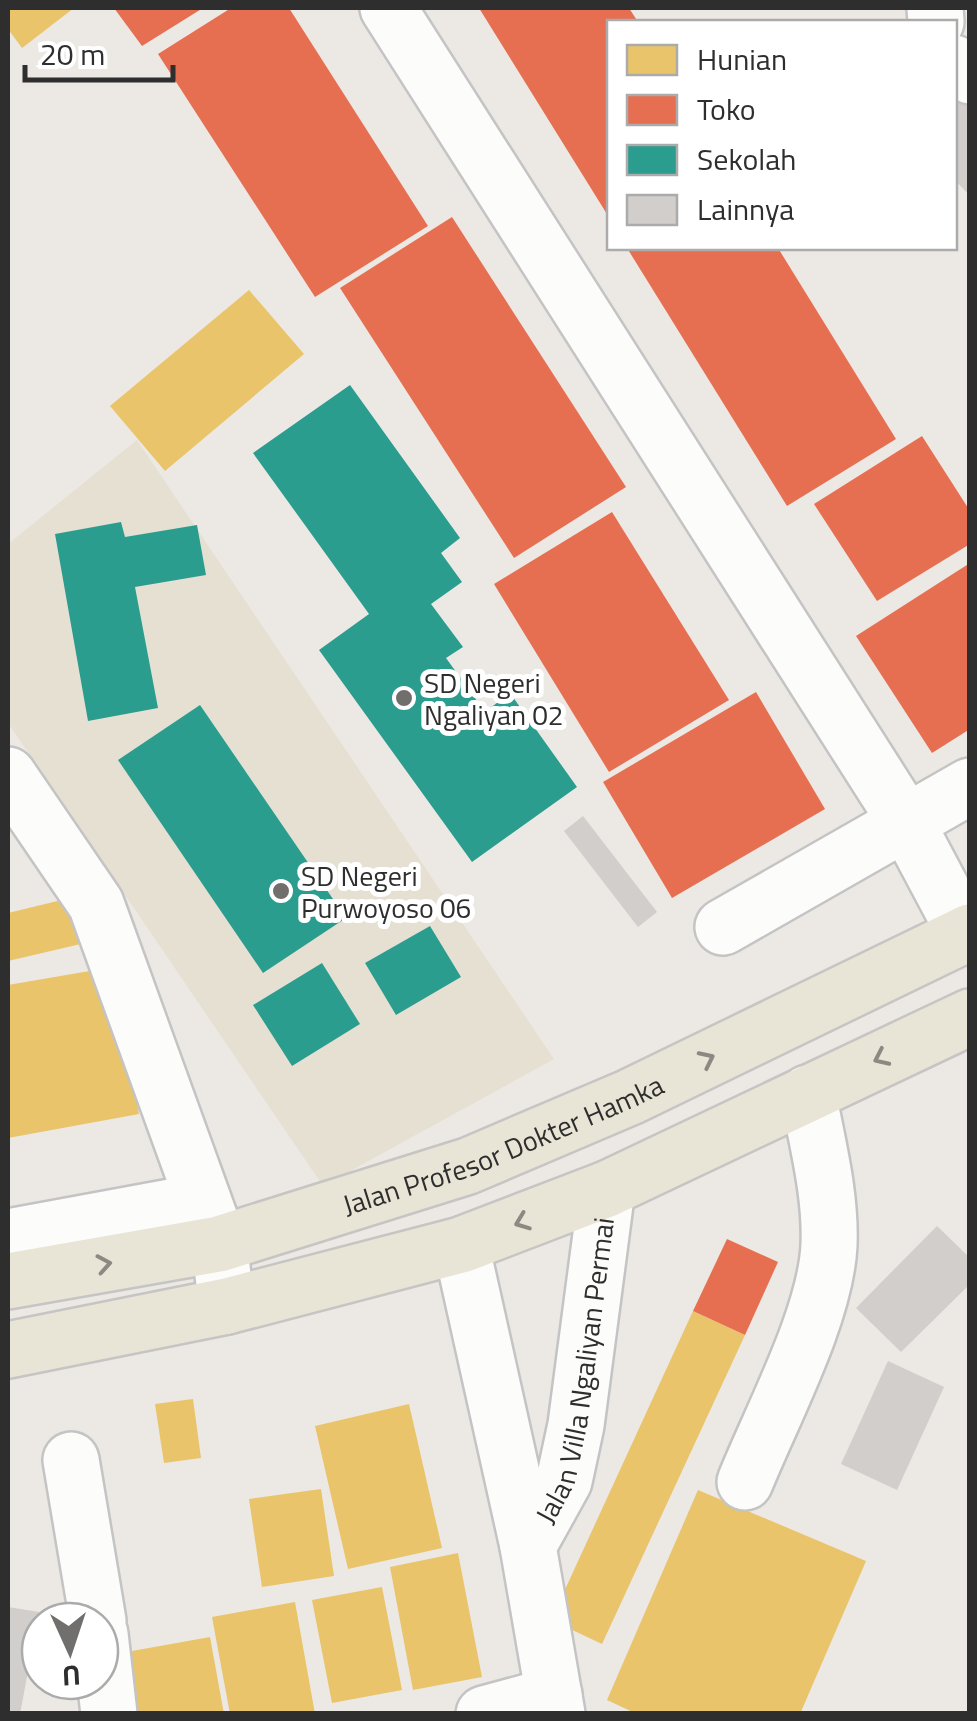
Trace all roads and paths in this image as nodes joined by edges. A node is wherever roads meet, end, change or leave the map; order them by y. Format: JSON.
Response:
{"nodes":[{"id":1,"x":388,"y":8,"type":"edge"},
{"id":2,"x":10,"y":782,"type":"edge"},
{"id":3,"x":970,"y":786,"type":"edge"},
{"id":4,"x":905,"y":820,"type":"junction"},
{"id":5,"x":722,"y":926,"type":"dead end"},
{"id":6,"x":967,"y":933,"type":"edge"},
{"id":7,"x":970,"y":1016,"type":"edge"},
{"id":8,"x":808,"y":1093,"type":"junction"},
{"id":9,"x":630,"y":1097,"type":"junction"},
{"id":10,"x":669,"y":1159,"type":"junction"},
{"id":11,"x":607,"y":1190,"type":"junction"},
{"id":12,"x":211,"y":1222,"type":"junction"},
{"id":13,"x":8,"y":1238,"type":"edge"},
{"id":14,"x":461,"y":1245,"type":"junction"},
{"id":15,"x":8,"y":1282,"type":"edge"},
{"id":16,"x":227,"y":1306,"type":"junction"},
{"id":17,"x":8,"y":1350,"type":"edge"},
{"id":18,"x":71,"y":1460,"type":"dead end"},
{"id":19,"x":745,"y":1482,"type":"dead end"},
{"id":20,"x":528,"y":1546,"type":"junction"},
{"id":21,"x":95,"y":1601,"type":"edge"},
{"id":22,"x":556,"y":1704,"type":"edge"},
{"id":23,"x":484,"y":1714,"type":"edge"}],
"edges":[{"from":1,"to":4,"type":"street"},
{"from":2,"to":12,"type":"street"},
{"from":3,"to":4,"type":"street"},
{"from":4,"to":5,"type":"street"},
{"from":4,"to":6,"type":"street"},
{"from":9,"to":6,"type":"main road","name":"Jalan Profesor Dokter Hamka","one_way":true},
{"from":7,"to":8,"type":"main road","one_way":true},
{"from":8,"to":10,"type":"main road"},
{"from":8,"to":19,"type":"street"},
{"from":9,"to":10,"type":"main road"},
{"from":9,"to":12,"type":"main road","name":"Jalan Profesor Dokter Hamka"},
{"from":10,"to":11,"type":"main road"},
{"from":11,"to":14,"type":"main road","one_way":true},
{"from":11,"to":20,"type":"street","name":"Jalan Villa Ngaliyan Permai"},
{"from":12,"to":13,"type":"street"},
{"from":15,"to":12,"type":"main road","name":"Jalan Profesor Dokter Hamka","one_way":true},
{"from":12,"to":16,"type":"street"},
{"from":14,"to":16,"type":"main road"},
{"from":14,"to":20,"type":"street","name":"Jalan Villa Ngaliyan Permai"},
{"from":16,"to":17,"type":"main road"},
{"from":18,"to":21,"type":"street"},
{"from":20,"to":22,"type":"street","name":"Jalan Villa Ngaliyan Permai"},
{"from":22,"to":23,"type":"street"}]}
